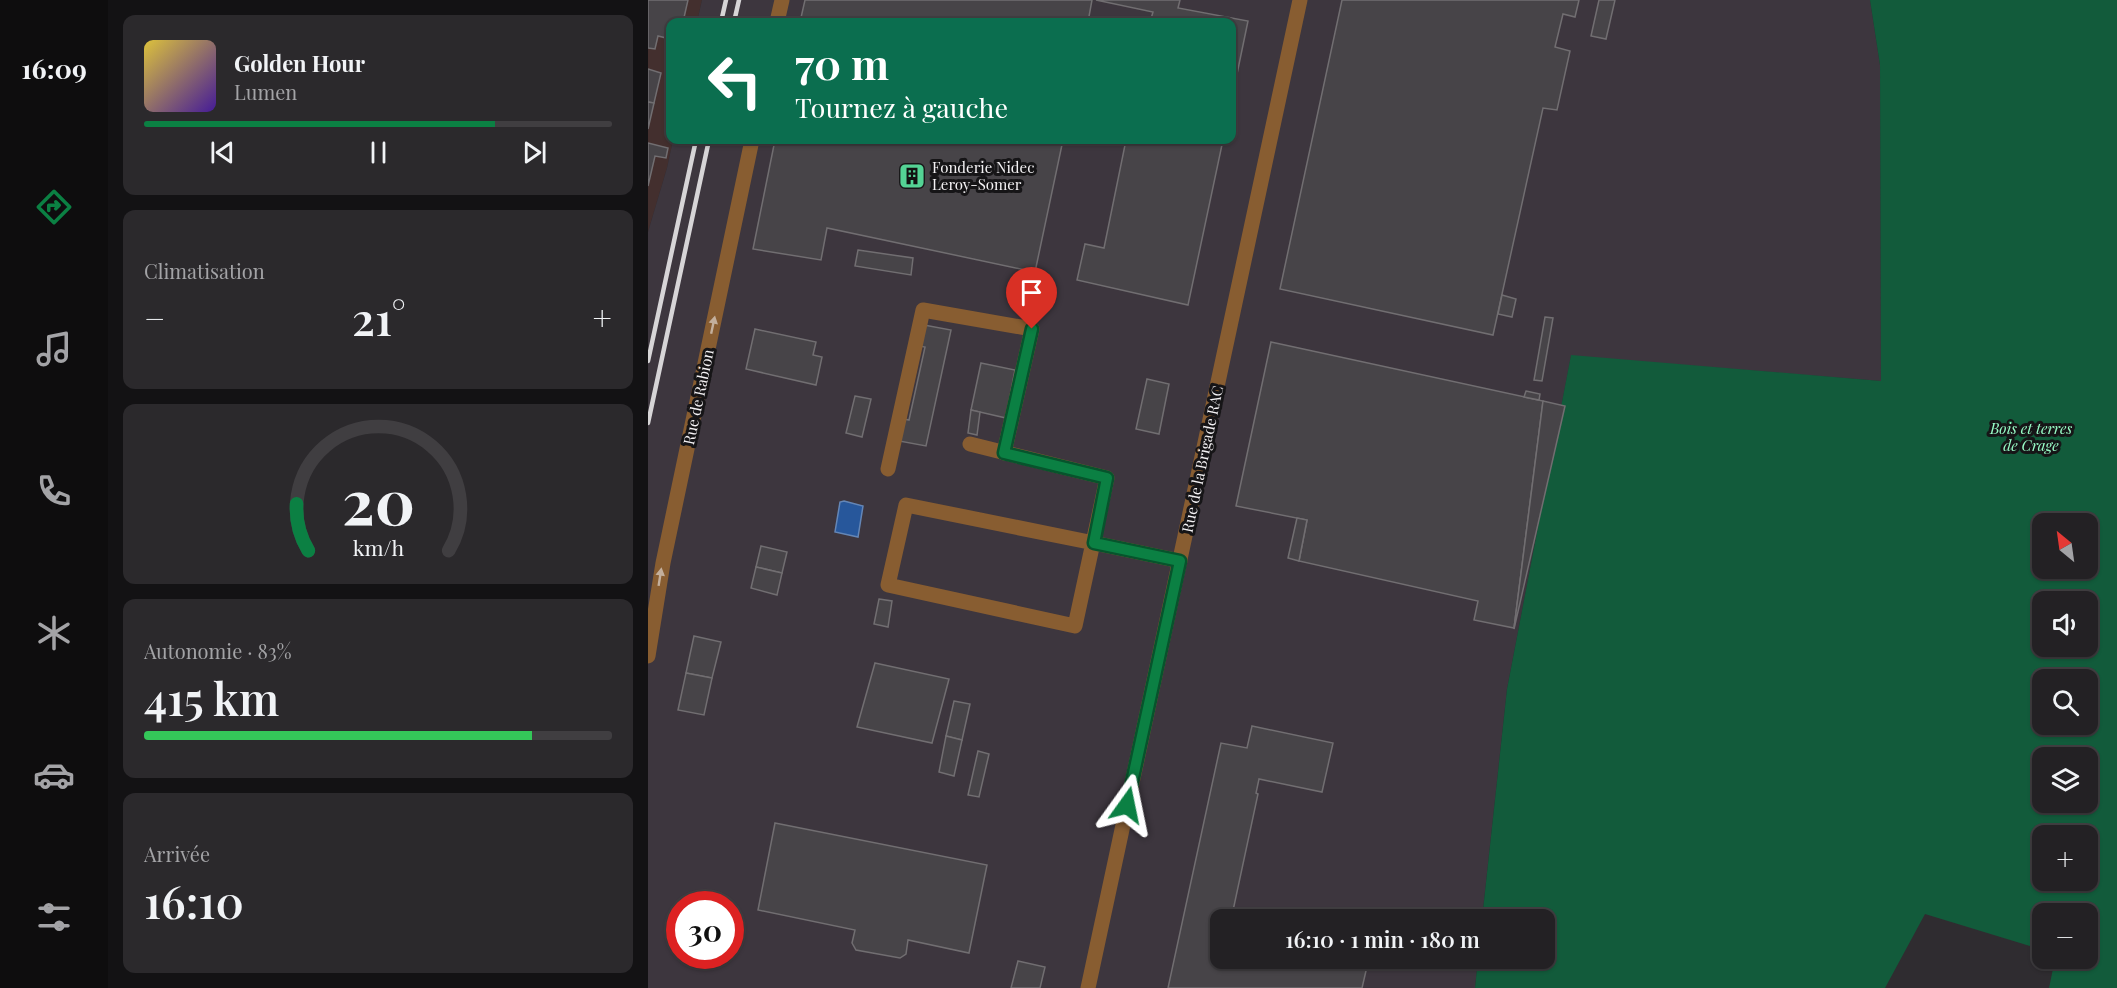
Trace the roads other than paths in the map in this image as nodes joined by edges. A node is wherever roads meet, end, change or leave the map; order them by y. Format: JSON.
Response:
{"nodes":[{"id":1,"x":782,"y":0,"type":"edge"},
{"id":2,"x":1300,"y":0,"type":"edge"},
{"id":3,"x":778,"y":18,"type":"edge"},
{"id":4,"x":751,"y":144,"type":"edge"},
{"id":5,"x":970,"y":444,"type":"dead end"},
{"id":6,"x":1004,"y":453,"type":"junction"},
{"id":7,"x":888,"y":469,"type":"dead end"},
{"id":8,"x":1094,"y":543,"type":"junction"},
{"id":9,"x":1180,"y":561,"type":"junction"},
{"id":10,"x":648,"y":656,"type":"edge"},
{"id":11,"x":1088,"y":988,"type":"edge"}],
"edges":[{"from":1,"to":3,"type":"street"},
{"from":2,"to":9,"type":"street","name":"Rue de la Brigade RAC"},
{"from":10,"to":4,"type":"street","name":"Rue de Rabion","one_way":true},
{"from":5,"to":6,"type":"street"},
{"from":6,"to":7,"type":"street"},
{"from":6,"to":8,"type":"street"},
{"from":8,"to":8,"type":"street"},
{"from":8,"to":9,"type":"street"},
{"from":9,"to":11,"type":"street","name":"Rue de la Brigade RAC"}]}
